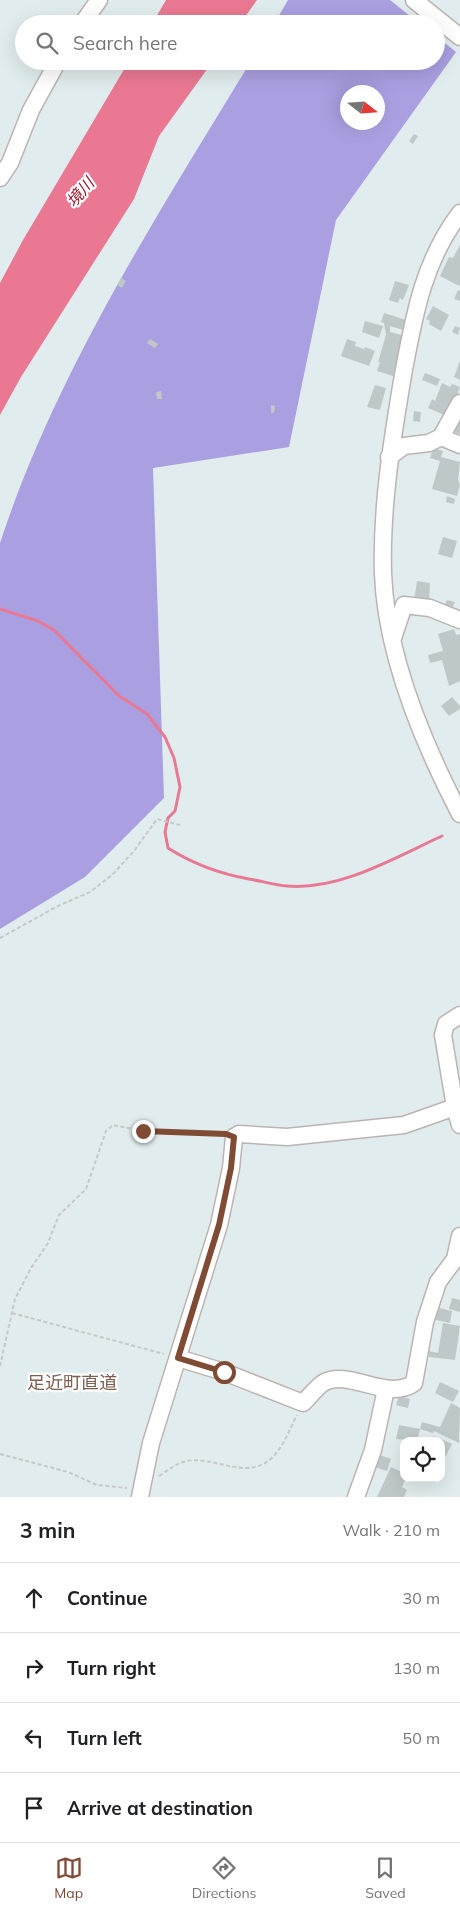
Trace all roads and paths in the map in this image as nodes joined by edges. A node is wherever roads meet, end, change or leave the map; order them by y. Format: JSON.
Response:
{"nodes":[{"id":1,"x":99,"y":0,"type":"edge"},
{"id":2,"x":414,"y":0,"type":"edge"},
{"id":3,"x":88,"y":15,"type":"edge"},
{"id":4,"x":432,"y":15,"type":"edge"},
{"id":5,"x":445,"y":26,"type":"edge"},
{"id":6,"x":460,"y":38,"type":"edge"},
{"id":7,"x":53,"y":70,"type":"edge"},
{"id":8,"x":0,"y":178,"type":"edge"},
{"id":9,"x":460,"y":213,"type":"edge"},
{"id":10,"x":460,"y":403,"type":"edge"},
{"id":11,"x":441,"y":437,"type":"junction"},
{"id":12,"x":460,"y":445,"type":"edge"},
{"id":13,"x":389,"y":457,"type":"junction"},
{"id":14,"x":384,"y":579,"type":"junction"},
{"id":15,"x":404,"y":606,"type":"junction"},
{"id":16,"x":460,"y":620,"type":"edge"},
{"id":17,"x":393,"y":639,"type":"junction"},
{"id":18,"x":460,"y":814,"type":"edge"},
{"id":19,"x":180,"y":825,"type":"dead end"},
{"id":20,"x":0,"y":938,"type":"edge"},
{"id":21,"x":460,"y":1015,"type":"edge"},
{"id":22,"x":455,"y":1107,"type":"junction"},
{"id":23,"x":460,"y":1125,"type":"edge"},
{"id":24,"x":234,"y":1137,"type":"junction"},
{"id":25,"x":460,"y":1236,"type":"edge"},
{"id":26,"x":11,"y":1313,"type":"junction"},
{"id":27,"x":178,"y":1358,"type":"junction"},
{"id":28,"x":0,"y":1366,"type":"edge"},
{"id":29,"x":386,"y":1388,"type":"junction"},
{"id":30,"x":303,"y":1403,"type":"junction"},
{"id":31,"x":0,"y":1454,"type":"edge"},
{"id":32,"x":141,"y":1491,"type":"edge"},
{"id":33,"x":356,"y":1497,"type":"edge"}],
"edges":[{"from":1,"to":3,"type":"street"},
{"from":2,"to":4,"type":"street"},
{"from":5,"to":6,"type":"street"},
{"from":7,"to":8,"type":"street"},
{"from":9,"to":13,"type":"street"},
{"from":10,"to":11,"type":"street"},
{"from":11,"to":12,"type":"street"},
{"from":11,"to":13,"type":"street"},
{"from":13,"to":14,"type":"street"},
{"from":14,"to":15,"type":"street"},
{"from":14,"to":17,"type":"street"},
{"from":15,"to":16,"type":"street"},
{"from":15,"to":17,"type":"street"},
{"from":17,"to":18,"type":"street"},
{"from":19,"to":20,"type":"path"},
{"from":21,"to":22,"type":"street"},
{"from":22,"to":23,"type":"street"},
{"from":22,"to":24,"type":"street"},
{"from":24,"to":26,"type":"path"},
{"from":24,"to":27,"type":"street"},
{"from":25,"to":29,"type":"street"},
{"from":26,"to":27,"type":"path"},
{"from":26,"to":28,"type":"path"},
{"from":27,"to":30,"type":"street"},
{"from":27,"to":32,"type":"street"},
{"from":29,"to":30,"type":"street"},
{"from":29,"to":33,"type":"street"},
{"from":30,"to":32,"type":"path"},
{"from":31,"to":32,"type":"path"}]}
